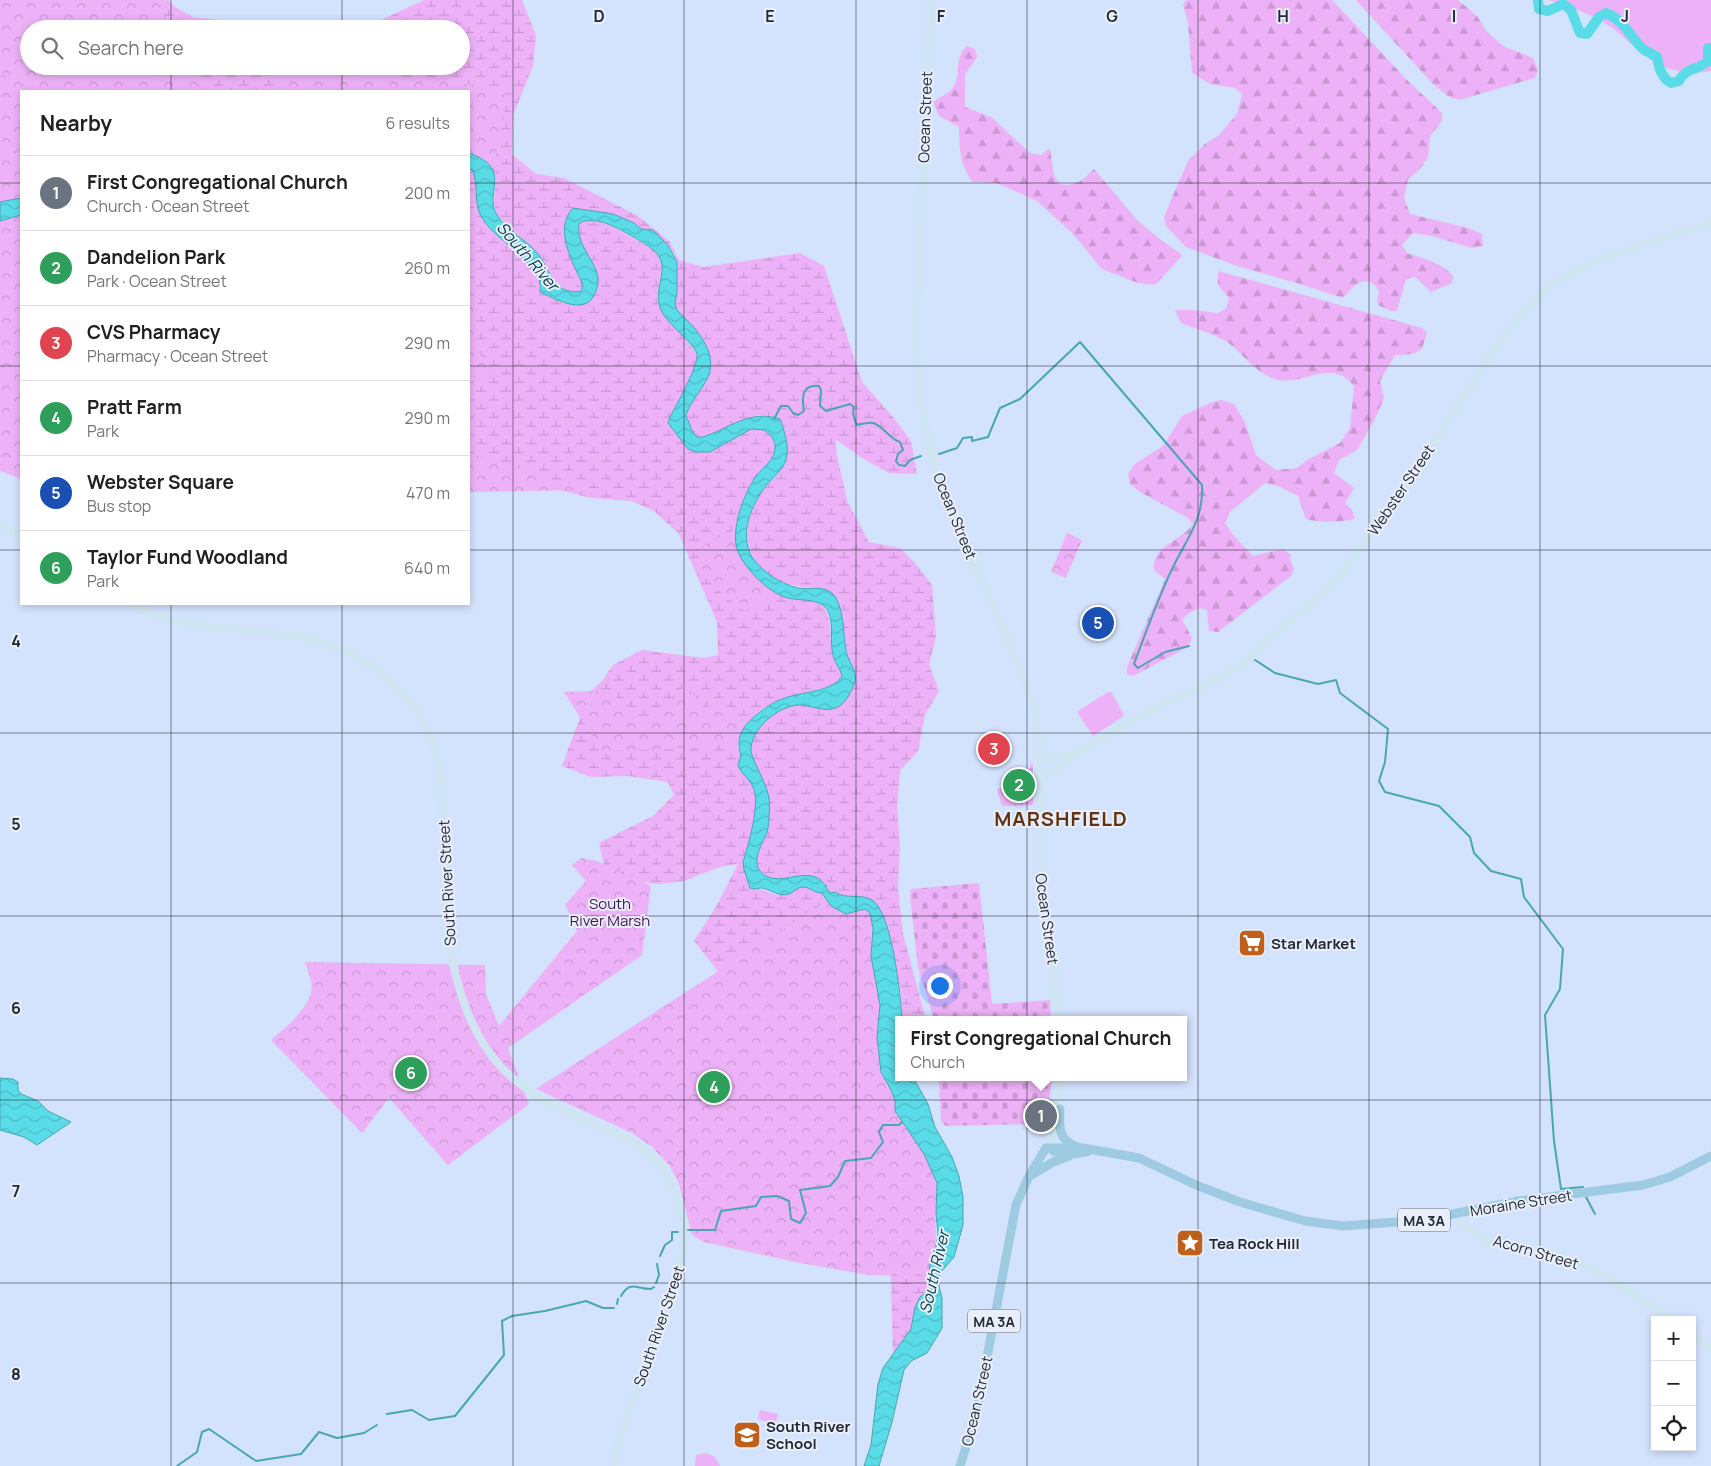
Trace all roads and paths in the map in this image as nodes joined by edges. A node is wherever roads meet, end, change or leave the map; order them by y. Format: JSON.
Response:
{"nodes":[{"id":1,"x":930,"y":0,"type":"edge"},
{"id":2,"x":1711,"y":223,"type":"edge"},
{"id":3,"x":0,"y":524,"type":"edge"},
{"id":4,"x":20,"y":536,"type":"edge"},
{"id":5,"x":132,"y":605,"type":"edge"},
{"id":6,"x":1075,"y":754,"type":"junction"},
{"id":7,"x":1040,"y":760,"type":"junction"},
{"id":8,"x":1063,"y":763,"type":"junction"},
{"id":9,"x":1040,"y":790,"type":"junction"},
{"id":10,"x":1058,"y":1016,"type":"edge"},
{"id":11,"x":1060,"y":1081,"type":"edge"},
{"id":12,"x":1060,"y":1109,"type":"junction"},
{"id":13,"x":1046,"y":1148,"type":"junction"},
{"id":14,"x":1083,"y":1148,"type":"junction"},
{"id":15,"x":1098,"y":1150,"type":"junction"},
{"id":16,"x":1071,"y":1155,"type":"junction"},
{"id":17,"x":1711,"y":1156,"type":"edge"},
{"id":18,"x":1029,"y":1176,"type":"junction"},
{"id":19,"x":1458,"y":1213,"type":"junction"},
{"id":20,"x":1665,"y":1316,"type":"edge"},
{"id":21,"x":1696,"y":1338,"type":"edge"},
{"id":22,"x":1711,"y":1349,"type":"edge"},
{"id":23,"x":613,"y":1466,"type":"edge"},
{"id":24,"x":960,"y":1466,"type":"edge"}],
"edges":[{"from":1,"to":7,"type":"street","name":"Ocean Street"},
{"from":2,"to":6,"type":"street","name":"Webster Street"},
{"from":3,"to":4,"type":"street"},
{"from":5,"to":23,"type":"street","name":"South River Street"},
{"from":6,"to":7,"type":"street","name":"Webster Street"},
{"from":6,"to":8,"type":"street","name":"Webster Street"},
{"from":7,"to":8,"type":"street"},
{"from":7,"to":9,"type":"street","name":"Ocean Street"},
{"from":8,"to":9,"type":"street","name":"Webster Street"},
{"from":9,"to":10,"type":"street","name":"Ocean Street"},
{"from":11,"to":12,"type":"street","name":"Ocean Street"},
{"from":12,"to":13,"type":"street","name":"Ocean Street"},
{"from":12,"to":14,"type":"main road"},
{"from":13,"to":14,"type":"main road","name":"Moraine Street","number":"MA 3A"},
{"from":13,"to":16,"type":"main road","name":"Moraine Street","number":"MA 3A"},
{"from":13,"to":18,"type":"main road","name":"Ocean Street","number":"MA 3A"},
{"from":14,"to":15,"type":"main road","name":"Moraine Street","number":"MA 3A"},
{"from":15,"to":16,"type":"main road","name":"Moraine Street","number":"MA 3A"},
{"from":15,"to":19,"type":"main road","name":"Moraine Street","number":"MA 3A"},
{"from":16,"to":18,"type":"main road","number":"MA 3A"},
{"from":17,"to":19,"type":"main road","name":"Moraine Street","number":"MA 3A"},
{"from":18,"to":24,"type":"main road","name":"Ocean Street","number":"MA 3A"},
{"from":19,"to":20,"type":"street","name":"Acorn Street"},
{"from":21,"to":22,"type":"street"}]}
